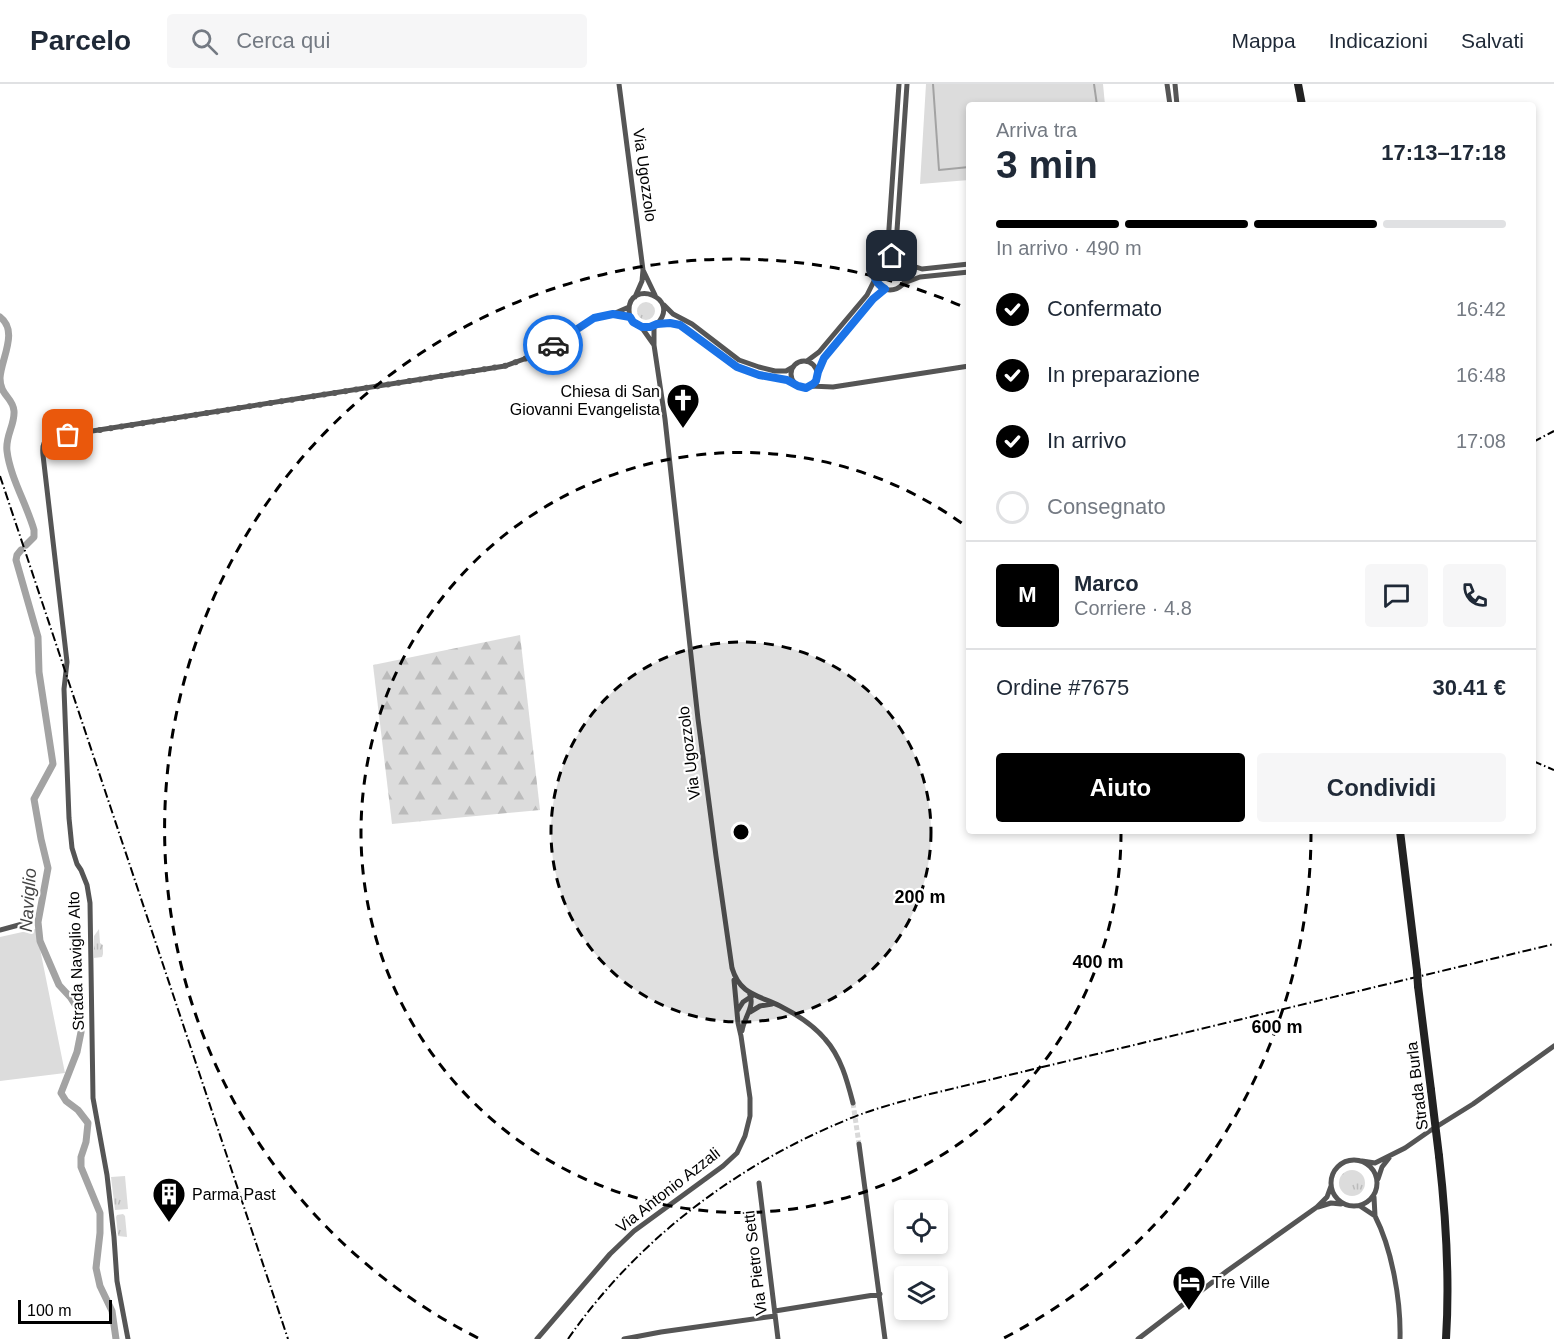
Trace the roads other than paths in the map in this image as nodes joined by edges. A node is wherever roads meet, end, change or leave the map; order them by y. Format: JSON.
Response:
{"nodes":[{"id":1,"x":619,"y":84,"type":"edge"},
{"id":2,"x":899,"y":84,"type":"edge"},
{"id":3,"x":907,"y":84,"type":"edge"},
{"id":4,"x":1167,"y":84,"type":"edge"},
{"id":5,"x":1174,"y":84,"type":"edge"},
{"id":6,"x":1298,"y":84,"type":"edge"},
{"id":7,"x":1170,"y":102,"type":"edge"},
{"id":8,"x":1177,"y":102,"type":"edge"},
{"id":9,"x":1301,"y":102,"type":"edge"},
{"id":10,"x":884,"y":257,"type":"junction"},
{"id":11,"x":902,"y":261,"type":"junction"},
{"id":12,"x":966,"y":264,"type":"edge"},
{"id":13,"x":644,"y":270,"type":"junction"},
{"id":14,"x":966,"y":272,"type":"edge"},
{"id":15,"x":874,"y":279,"type":"junction"},
{"id":16,"x":904,"y":283,"type":"junction"},
{"id":17,"x":885,"y":289,"type":"junction"},
{"id":18,"x":656,"y":296,"type":"junction"},
{"id":19,"x":635,"y":297,"type":"junction"},
{"id":20,"x":662,"y":303,"type":"junction"},
{"id":21,"x":629,"y":307,"type":"junction"},
{"id":22,"x":613,"y":314,"type":"junction"},
{"id":23,"x":630,"y":317,"type":"junction"},
{"id":24,"x":655,"y":325,"type":"junction"},
{"id":25,"x":642,"y":327,"type":"junction"},
{"id":26,"x":654,"y":345,"type":"junction"},
{"id":27,"x":807,"y":361,"type":"junction"},
{"id":28,"x":966,"y":366,"type":"edge"},
{"id":29,"x":794,"y":367,"type":"junction"},
{"id":30,"x":818,"y":373,"type":"junction"},
{"id":31,"x":794,"y":383,"type":"junction"},
{"id":32,"x":810,"y":386,"type":"junction"},
{"id":33,"x":833,"y":387,"type":"junction"},
{"id":34,"x":1400,"y":834,"type":"edge"},
{"id":35,"x":26,"y":923,"type":"dead end"},
{"id":36,"x":0,"y":930,"type":"edge"},
{"id":37,"x":732,"y":969,"type":"junction"},
{"id":38,"x":752,"y":994,"type":"junction"},
{"id":39,"x":777,"y":1004,"type":"junction"},
{"id":40,"x":748,"y":1014,"type":"junction"},
{"id":41,"x":738,"y":1016,"type":"junction"},
{"id":42,"x":741,"y":1035,"type":"junction"},
{"id":43,"x":1554,"y":1046,"type":"edge"},
{"id":44,"x":853,"y":1103,"type":"tunnel mouth"},
{"id":45,"x":859,"y":1144,"type":"tunnel mouth"},
{"id":46,"x":1391,"y":1156,"type":"junction"},
{"id":47,"x":1362,"y":1161,"type":"junction"},
{"id":48,"x":1378,"y":1180,"type":"junction"},
{"id":49,"x":759,"y":1183,"type":"dead end"},
{"id":50,"x":1331,"y":1186,"type":"junction"},
{"id":51,"x":1374,"y":1197,"type":"junction"},
{"id":52,"x":1343,"y":1204,"type":"junction"},
{"id":53,"x":1360,"y":1206,"type":"junction"},
{"id":54,"x":1317,"y":1207,"type":"junction"},
{"id":55,"x":1375,"y":1216,"type":"junction"},
{"id":56,"x":880,"y":1294,"type":"junction"},
{"id":57,"x":775,"y":1313,"type":"junction"},
{"id":58,"x":128,"y":1339,"type":"edge"},
{"id":59,"x":537,"y":1339,"type":"edge"},
{"id":60,"x":624,"y":1339,"type":"edge"},
{"id":61,"x":778,"y":1339,"type":"edge"},
{"id":62,"x":885,"y":1339,"type":"edge"},
{"id":63,"x":1138,"y":1339,"type":"edge"},
{"id":64,"x":1400,"y":1339,"type":"edge"},
{"id":65,"x":1446,"y":1339,"type":"edge"}],
"edges":[{"from":1,"to":13,"type":"street","name":"Via Ugozzolo"},
{"from":2,"to":10,"type":"street"},
{"from":3,"to":11,"type":"street"},
{"from":4,"to":7,"type":"street"},
{"from":5,"to":8,"type":"street"},
{"from":6,"to":9,"type":"main road"},
{"from":10,"to":11,"type":"street"},
{"from":10,"to":15,"type":"street"},
{"from":11,"to":12,"type":"street"},
{"from":11,"to":16,"type":"street"},
{"from":13,"to":18,"type":"street","name":"Via Ugozzolo"},
{"from":13,"to":19,"type":"street","name":"Via Ugozzolo"},
{"from":14,"to":16,"type":"street"},
{"from":15,"to":17,"type":"street"},
{"from":15,"to":27,"type":"street"},
{"from":16,"to":17,"type":"street"},
{"from":17,"to":30,"type":"street"},
{"from":18,"to":19,"type":"street"},
{"from":18,"to":20,"type":"street","name":"Via Ugozzolo"},
{"from":19,"to":21,"type":"street","name":"Via Ugozzolo"},
{"from":20,"to":24,"type":"street","name":"Via Ugozzolo"},
{"from":20,"to":29,"type":"street"},
{"from":21,"to":22,"type":"street"},
{"from":21,"to":23,"type":"street"},
{"from":22,"to":23,"type":"street"},
{"from":22,"to":58,"type":"street","name":"Strada Naviglio Alto"},
{"from":23,"to":25,"type":"street","name":"Via Ugozzolo"},
{"from":24,"to":25,"type":"street"},
{"from":24,"to":26,"type":"street","name":"Via Ugozzolo"},
{"from":24,"to":31,"type":"street"},
{"from":25,"to":26,"type":"street","name":"Via Ugozzolo"},
{"from":26,"to":37,"type":"street","name":"Via Ugozzolo"},
{"from":27,"to":29,"type":"street"},
{"from":27,"to":30,"type":"street"},
{"from":28,"to":33,"type":"street"},
{"from":29,"to":31,"type":"street"},
{"from":30,"to":32,"type":"street"},
{"from":30,"to":33,"type":"street"},
{"from":31,"to":32,"type":"street"},
{"from":32,"to":33,"type":"street"},
{"from":34,"to":65,"type":"main road","name":"Strada Burla","bridge":true},
{"from":35,"to":36,"type":"street"},
{"from":37,"to":38,"type":"street","name":"Via Ugozzolo"},
{"from":37,"to":41,"type":"street","name":"Via Antonio Azzali"},
{"from":38,"to":39,"type":"street"},
{"from":38,"to":40,"type":"street"},
{"from":38,"to":41,"type":"street"},
{"from":39,"to":40,"type":"street"},
{"from":39,"to":44,"type":"street"},
{"from":40,"to":42,"type":"street"},
{"from":41,"to":42,"type":"street","name":"Via Antonio Azzali"},
{"from":42,"to":59,"type":"street","name":"Via Antonio Azzali"},
{"from":43,"to":46,"type":"street"},
{"from":45,"to":56,"type":"street"},
{"from":46,"to":47,"type":"street"},
{"from":46,"to":48,"type":"street"},
{"from":47,"to":48,"type":"street"},
{"from":47,"to":50,"type":"street"},
{"from":48,"to":51,"type":"street"},
{"from":49,"to":57,"type":"street","name":"Via Pietro Setti"},
{"from":50,"to":52,"type":"street"},
{"from":50,"to":54,"type":"street"},
{"from":51,"to":53,"type":"street"},
{"from":51,"to":55,"type":"street"},
{"from":52,"to":53,"type":"street"},
{"from":52,"to":54,"type":"street"},
{"from":53,"to":55,"type":"street"},
{"from":54,"to":63,"type":"street"},
{"from":55,"to":64,"type":"street"},
{"from":56,"to":57,"type":"street"},
{"from":56,"to":62,"type":"street"},
{"from":57,"to":60,"type":"street"},
{"from":57,"to":61,"type":"street","name":"Via Pietro Setti"}]}
